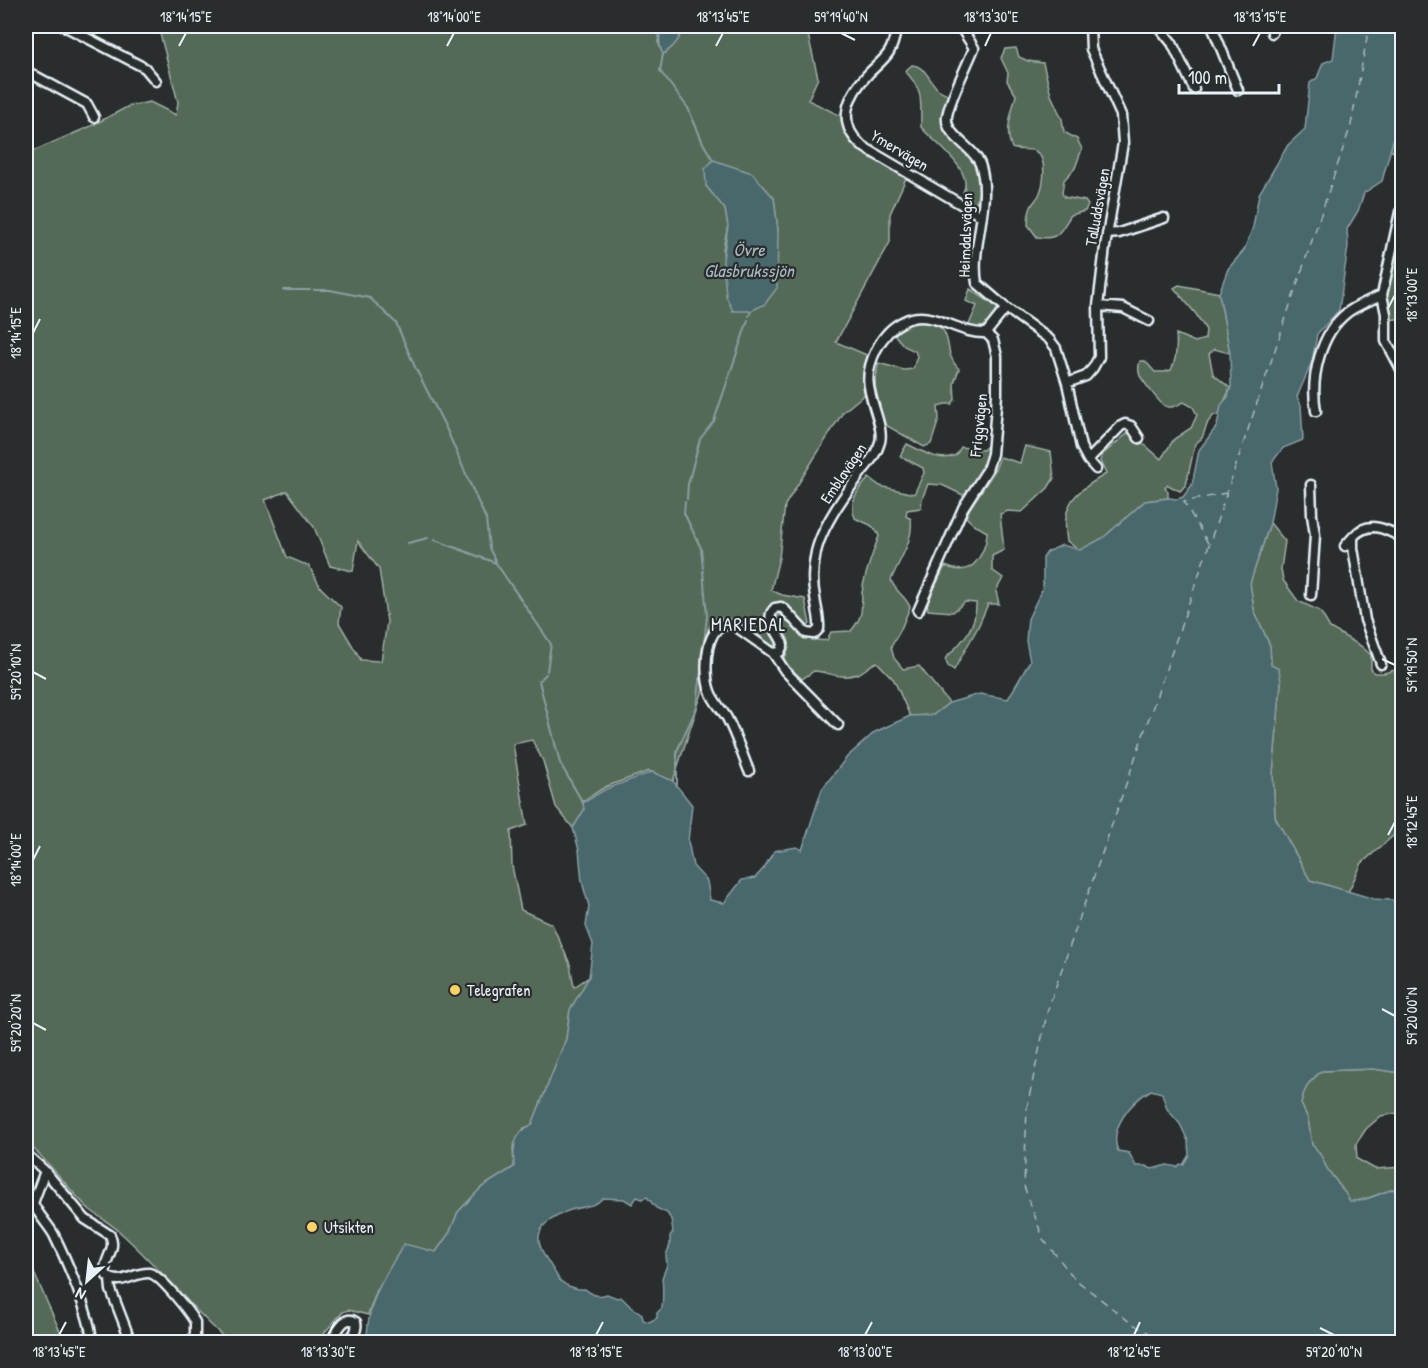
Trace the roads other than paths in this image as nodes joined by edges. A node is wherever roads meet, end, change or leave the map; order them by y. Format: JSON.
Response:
{"nodes":[{"id":1,"x":64,"y":26,"type":"edge"},
{"id":2,"x":897,"y":26,"type":"edge"},
{"id":3,"x":960,"y":26,"type":"edge"},
{"id":4,"x":1090,"y":26,"type":"edge"},
{"id":5,"x":1158,"y":26,"type":"edge"},
{"id":6,"x":1215,"y":30,"type":"edge"},
{"id":7,"x":26,"y":71,"type":"edge"},
{"id":8,"x":156,"y":81,"type":"dead end"},
{"id":9,"x":1194,"y":89,"type":"dead end"},
{"id":10,"x":1238,"y":90,"type":"dead end"},
{"id":11,"x":94,"y":117,"type":"dead end"},
{"id":12,"x":1400,"y":212,"type":"dead end"},
{"id":13,"x":981,"y":216,"type":"junction"},
{"id":14,"x":1164,"y":218,"type":"dead end"},
{"id":15,"x":1107,"y":234,"type":"junction"},
{"id":16,"x":1382,"y":296,"type":"junction"},
{"id":17,"x":1098,"y":306,"type":"junction"},
{"id":18,"x":1006,"y":308,"type":"junction"},
{"id":19,"x":1149,"y":321,"type":"dead end"},
{"id":20,"x":986,"y":333,"type":"junction"},
{"id":21,"x":1402,"y":371,"type":"edge"},
{"id":22,"x":1067,"y":383,"type":"junction"},
{"id":23,"x":1317,"y":411,"type":"dead end"},
{"id":24,"x":1138,"y":438,"type":"dead end"},
{"id":25,"x":1088,"y":459,"type":"junction"},
{"id":26,"x":1096,"y":469,"type":"dead end"},
{"id":27,"x":1311,"y":484,"type":"dead end"},
{"id":28,"x":1353,"y":537,"type":"junction"},
{"id":29,"x":1402,"y":538,"type":"edge"},
{"id":30,"x":1345,"y":546,"type":"dead end"},
{"id":31,"x":1311,"y":596,"type":"dead end"},
{"id":32,"x":918,"y":611,"type":"dead end"},
{"id":33,"x":773,"y":653,"type":"junction"},
{"id":34,"x":1381,"y":664,"type":"dead end"},
{"id":35,"x":838,"y":725,"type":"dead end"},
{"id":36,"x":748,"y":771,"type":"dead end"},
{"id":37,"x":26,"y":1154,"type":"edge"},
{"id":38,"x":45,"y":1171,"type":"junction"},
{"id":39,"x":110,"y":1279,"type":"junction"},
{"id":40,"x":92,"y":1342,"type":"edge"},
{"id":41,"x":131,"y":1342,"type":"edge"},
{"id":42,"x":191,"y":1342,"type":"edge"},
{"id":43,"x":330,"y":1342,"type":"edge"},
{"id":44,"x":346,"y":1342,"type":"edge"}],
"edges":[{"from":1,"to":8,"type":"street"},
{"from":2,"to":13,"type":"street","name":"Ymervägen"},
{"from":3,"to":13,"type":"street","name":"Heimdalsvägen"},
{"from":4,"to":15,"type":"street","name":"Talluddsvägen"},
{"from":5,"to":9,"type":"street"},
{"from":6,"to":10,"type":"street"},
{"from":7,"to":11,"type":"street"},
{"from":12,"to":16,"type":"street"},
{"from":13,"to":18,"type":"street","name":"Heimdalsvägen"},
{"from":14,"to":15,"type":"street"},
{"from":15,"to":17,"type":"street","name":"Talluddsvägen"},
{"from":16,"to":21,"type":"street"},
{"from":16,"to":23,"type":"street"},
{"from":17,"to":19,"type":"street"},
{"from":17,"to":22,"type":"street","name":"Talluddsvägen"},
{"from":18,"to":20,"type":"street"},
{"from":18,"to":22,"type":"street","name":"Heimdalsvägen"},
{"from":20,"to":32,"type":"street","name":"Friggvägen"},
{"from":20,"to":33,"type":"street","name":"Emblavägen"},
{"from":22,"to":25,"type":"street","name":"Heimdalsvägen"},
{"from":24,"to":25,"type":"street"},
{"from":25,"to":26,"type":"street","name":"Heimdalsvägen"},
{"from":27,"to":31,"type":"street"},
{"from":28,"to":29,"type":"street"},
{"from":28,"to":30,"type":"street"},
{"from":28,"to":34,"type":"street"},
{"from":33,"to":35,"type":"street"},
{"from":33,"to":36,"type":"street"},
{"from":37,"to":38,"type":"street"},
{"from":38,"to":39,"type":"street"},
{"from":38,"to":40,"type":"street"},
{"from":39,"to":41,"type":"street"},
{"from":39,"to":42,"type":"street"},
{"from":43,"to":44,"type":"street"}]}
